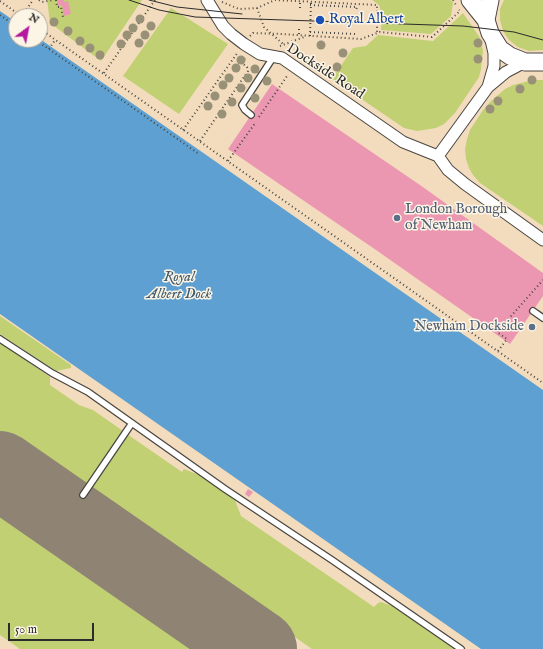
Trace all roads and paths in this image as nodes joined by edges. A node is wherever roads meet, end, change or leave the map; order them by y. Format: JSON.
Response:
{"nodes":[{"id":1,"x":39,"y":0,"type":"edge"},
{"id":2,"x":52,"y":0,"type":"edge"},
{"id":3,"x":56,"y":0,"type":"edge"},
{"id":4,"x":155,"y":0,"type":"edge"},
{"id":5,"x":212,"y":0,"type":"edge"},
{"id":6,"x":490,"y":0,"type":"edge"},
{"id":7,"x":0,"y":1,"type":"edge"},
{"id":8,"x":300,"y":3,"type":"junction"},
{"id":9,"x":310,"y":3,"type":"junction"},
{"id":10,"x":465,"y":6,"type":"edge"},
{"id":11,"x":10,"y":8,"type":"edge"},
{"id":12,"x":257,"y":8,"type":"junction"},
{"id":13,"x":300,"y":8,"type":"dead end"},
{"id":14,"x":356,"y":10,"type":"dead end"},
{"id":15,"x":63,"y":17,"type":"dead end"},
{"id":16,"x":488,"y":26,"type":"junction"},
{"id":17,"x":299,"y":28,"type":"dead end"},
{"id":18,"x":355,"y":30,"type":"dead end"},
{"id":19,"x":310,"y":32,"type":"junction"},
{"id":20,"x":377,"y":33,"type":"junction"},
{"id":21,"x":272,"y":34,"type":"junction"},
{"id":22,"x":48,"y":35,"type":"edge"},
{"id":23,"x":300,"y":36,"type":"junction"},
{"id":24,"x":310,"y":36,"type":"junction"},
{"id":25,"x":248,"y":39,"type":"dead end"},
{"id":26,"x":55,"y":40,"type":"junction"},
{"id":27,"x":283,"y":44,"type":"junction"},
{"id":28,"x":49,"y":49,"type":"joint"},
{"id":29,"x":240,"y":49,"type":"dead end"},
{"id":30,"x":260,"y":54,"type":"junction"},
{"id":31,"x":274,"y":56,"type":"junction"},
{"id":32,"x":244,"y":60,"type":"dead end"},
{"id":33,"x":543,"y":61,"type":"edge"},
{"id":34,"x":525,"y":62,"type":"junction"},
{"id":35,"x":104,"y":74,"type":"junction"},
{"id":36,"x":283,"y":83,"type":"dead end"},
{"id":37,"x":488,"y":87,"type":"junction"},
{"id":38,"x":274,"y":95,"type":"dead end"},
{"id":39,"x":251,"y":115,"type":"dead end"},
{"id":40,"x":183,"y":130,"type":"junction"},
{"id":41,"x":200,"y":141,"type":"junction"},
{"id":42,"x":237,"y":148,"type":"dead end"},
{"id":43,"x":199,"y":154,"type":"dead end"},
{"id":44,"x":438,"y":156,"type":"junction"},
{"id":45,"x":228,"y":161,"type":"junction"},
{"id":46,"x":543,"y":240,"type":"edge"},
{"id":47,"x":543,"y":280,"type":"edge"},
{"id":48,"x":533,"y":311,"type":"dead end"},
{"id":49,"x":543,"y":318,"type":"edge"},
{"id":50,"x":0,"y":339,"type":"edge"},
{"id":51,"x":498,"y":352,"type":"junction"},
{"id":52,"x":543,"y":383,"type":"edge"},
{"id":53,"x":132,"y":423,"type":"junction"},
{"id":54,"x":82,"y":495,"type":"dead end"},
{"id":55,"x":461,"y":649,"type":"edge"}],
"edges":[{"from":1,"to":2,"type":"path"},
{"from":3,"to":15,"type":"path"},
{"from":4,"to":35,"type":"path"},
{"from":5,"to":12,"type":"path"},
{"from":5,"to":30,"type":"street","name":"Dockside Road"},
{"from":6,"to":16,"type":"main road"},
{"from":7,"to":11,"type":"path"},
{"from":8,"to":9,"type":"path"},
{"from":8,"to":12,"type":"path"},
{"from":8,"to":13,"type":"path"},
{"from":9,"to":14,"type":"path"},
{"from":9,"to":19,"type":"path"},
{"from":9,"to":20,"type":"path"},
{"from":10,"to":16,"type":"main road"},
{"from":10,"to":20,"type":"path"},
{"from":12,"to":21,"type":"path"},
{"from":16,"to":34,"type":"main road"},
{"from":16,"to":37,"type":"street"},
{"from":17,"to":23,"type":"path"},
{"from":18,"to":19,"type":"path"},
{"from":19,"to":24,"type":"path"},
{"from":20,"to":24,"type":"path"},
{"from":21,"to":23,"type":"path"},
{"from":21,"to":25,"type":"path"},
{"from":21,"to":27,"type":"path"},
{"from":22,"to":26,"type":"path"},
{"from":23,"to":24,"type":"path"},
{"from":23,"to":27,"type":"path"},
{"from":26,"to":28,"type":"path"},
{"from":26,"to":35,"type":"path"},
{"from":27,"to":30,"type":"path"},
{"from":28,"to":43,"type":"path"},
{"from":29,"to":40,"type":"path"},
{"from":30,"to":31,"type":"street","name":"Dockside Road"},
{"from":31,"to":39,"type":"lane"},
{"from":31,"to":44,"type":"street","name":"Dockside Road"},
{"from":32,"to":41,"type":"path"},
{"from":33,"to":34,"type":"main road"},
{"from":34,"to":37,"type":"street"},
{"from":35,"to":40,"type":"path"},
{"from":36,"to":38,"type":"path"},
{"from":37,"to":44,"type":"street"},
{"from":40,"to":41,"type":"path"},
{"from":41,"to":45,"type":"path"},
{"from":42,"to":45,"type":"path"},
{"from":44,"to":46,"type":"street","name":"Dockside Road"},
{"from":45,"to":51,"type":"path"},
{"from":47,"to":51,"type":"path"},
{"from":48,"to":49,"type":"lane"},
{"from":50,"to":53,"type":"lane"},
{"from":51,"to":52,"type":"path"},
{"from":53,"to":54,"type":"lane"},
{"from":53,"to":55,"type":"lane"}]}
